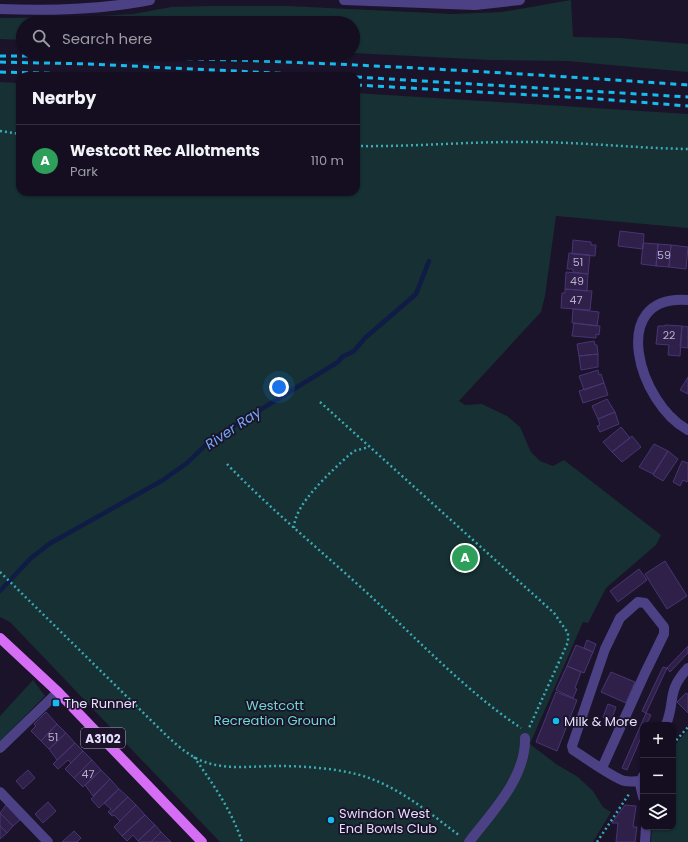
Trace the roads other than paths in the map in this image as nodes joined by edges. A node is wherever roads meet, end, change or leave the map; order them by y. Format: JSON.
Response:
{"nodes":[{"id":1,"x":150,"y":0,"type":"edge"},
{"id":2,"x":344,"y":0,"type":"edge"},
{"id":3,"x":520,"y":0,"type":"edge"},
{"id":4,"x":395,"y":1,"type":"edge"},
{"id":5,"x":413,"y":2,"type":"edge"},
{"id":6,"x":123,"y":3,"type":"edge"},
{"id":7,"x":0,"y":9,"type":"edge"},
{"id":8,"x":688,"y":300,"type":"edge"},
{"id":9,"x":688,"y":430,"type":"edge"},
{"id":10,"x":0,"y":638,"type":"edge"},
{"id":11,"x":688,"y":668,"type":"edge"},
{"id":12,"x":58,"y":692,"type":"junction"},
{"id":13,"x":667,"y":722,"type":"edge"},
{"id":14,"x":525,"y":738,"type":"dead end"},
{"id":15,"x":0,"y":748,"type":"edge"},
{"id":16,"x":602,"y":768,"type":"junction"},
{"id":17,"x":640,"y":779,"type":"edge"},
{"id":18,"x":0,"y":792,"type":"edge"},
{"id":19,"x":646,"y":830,"type":"edge"},
{"id":20,"x":467,"y":841,"type":"edge"},
{"id":21,"x":48,"y":842,"type":"edge"},
{"id":22,"x":202,"y":842,"type":"edge"},
{"id":23,"x":645,"y":842,"type":"edge"}],
"edges":[{"from":1,"to":6,"type":"street"},
{"from":2,"to":4,"type":"street"},
{"from":3,"to":5,"type":"street"},
{"from":4,"to":5,"type":"street"},
{"from":6,"to":7,"type":"street"},
{"from":8,"to":9,"type":"street"},
{"from":10,"to":12,"type":"main road","number":"A3102"},
{"from":11,"to":13,"type":"street"},
{"from":12,"to":15,"type":"street"},
{"from":12,"to":22,"type":"main road","number":"A3102"},
{"from":14,"to":20,"type":"street"},
{"from":16,"to":16,"type":"street"},
{"from":16,"to":17,"type":"street"},
{"from":18,"to":21,"type":"street"},
{"from":19,"to":23,"type":"street"}]}
